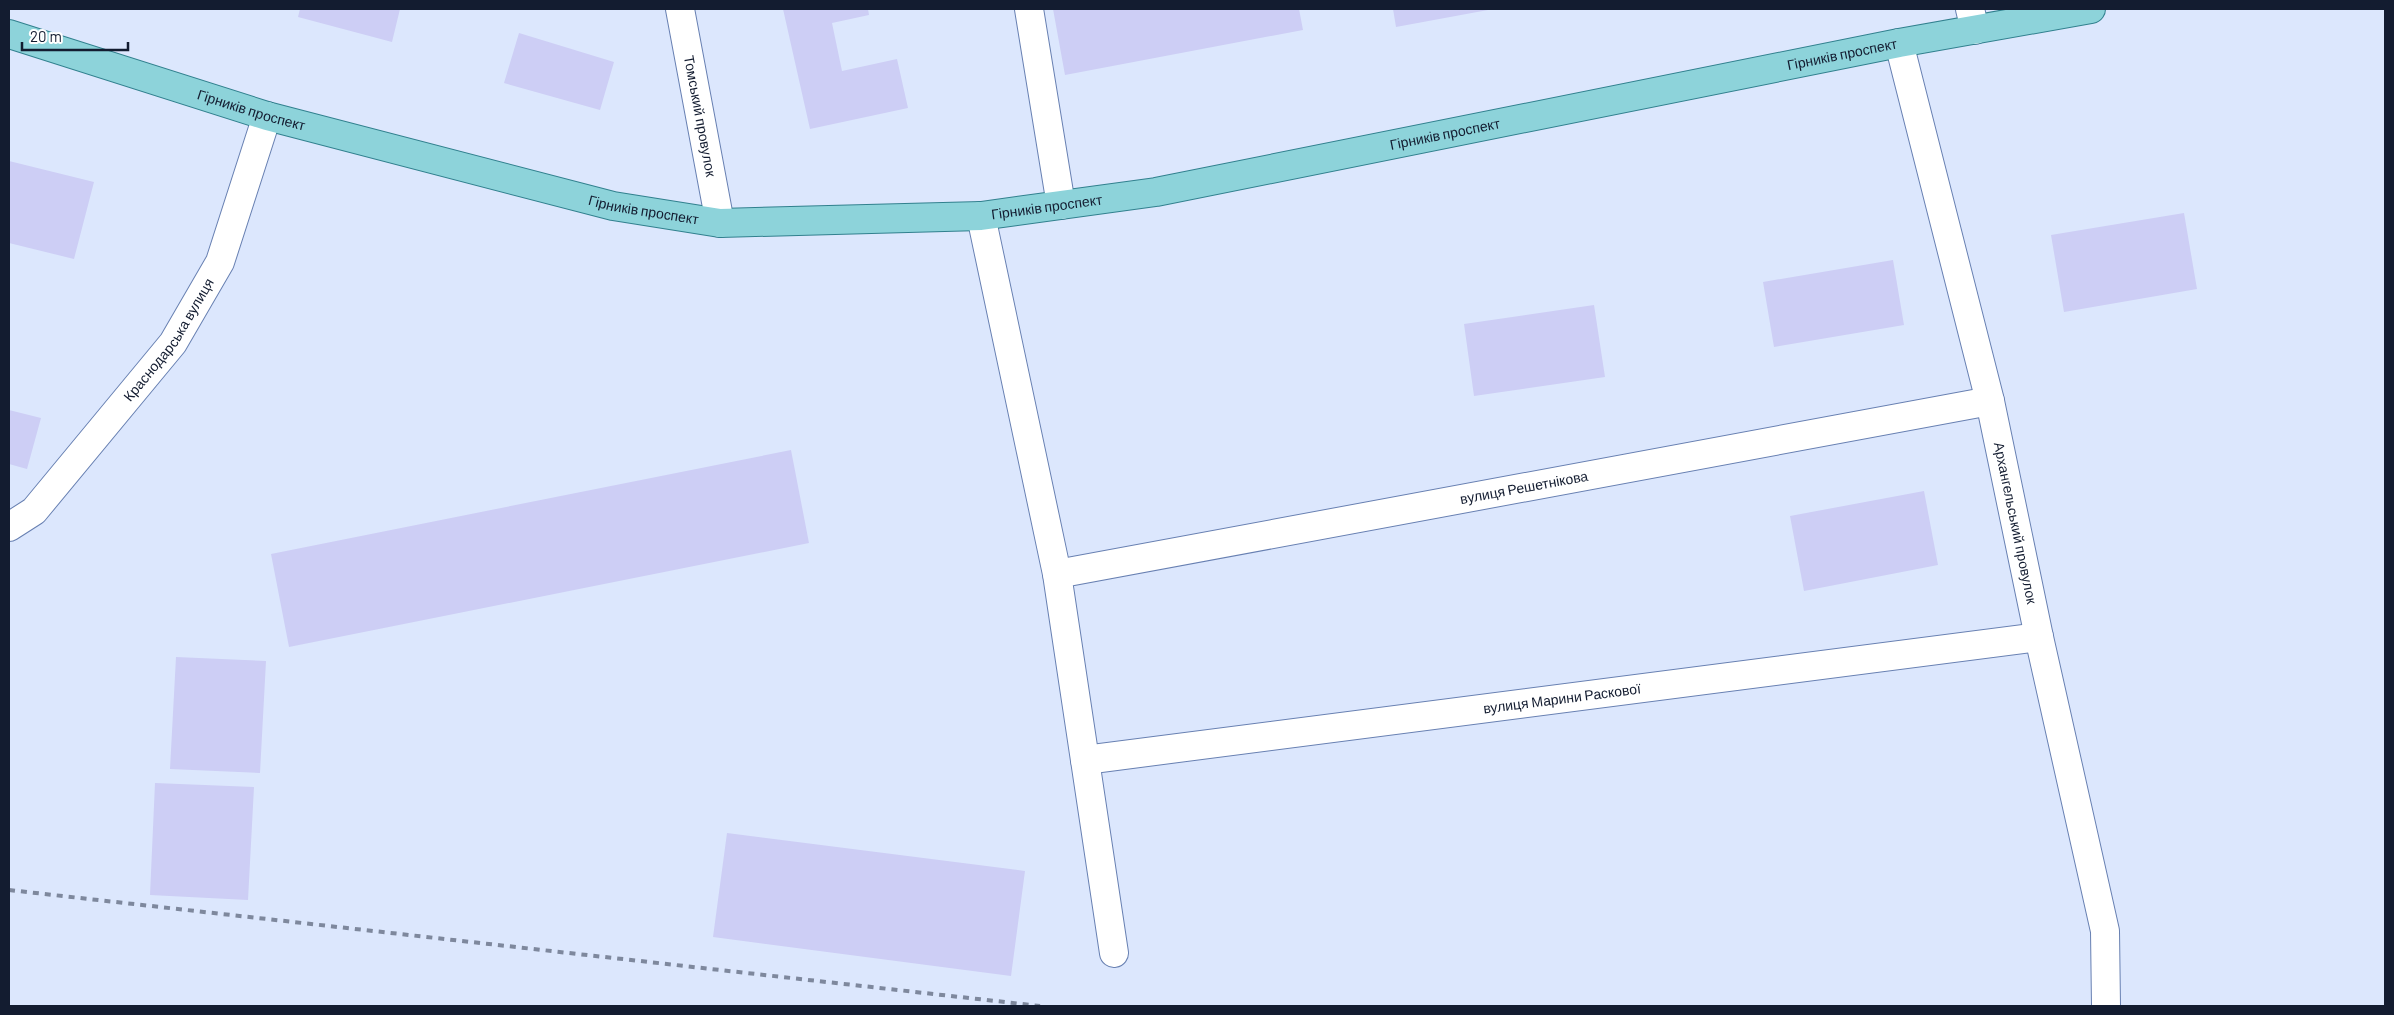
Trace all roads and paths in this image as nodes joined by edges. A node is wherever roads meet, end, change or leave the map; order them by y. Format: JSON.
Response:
{"nodes":[{"id":1,"x":680,"y":9,"type":"edge"},
{"id":2,"x":1029,"y":9,"type":"edge"},
{"id":3,"x":2091,"y":9,"type":"edge"},
{"id":4,"x":1972,"y":20,"type":"edge"},
{"id":5,"x":9,"y":34,"type":"edge"},
{"id":6,"x":1899,"y":43,"type":"junction"},
{"id":7,"x":267,"y":116,"type":"junction"},
{"id":8,"x":1061,"y":205,"type":"junction"},
{"id":9,"x":981,"y":216,"type":"junction"},
{"id":10,"x":720,"y":223,"type":"junction"},
{"id":11,"x":1990,"y":401,"type":"junction"},
{"id":12,"x":9,"y":527,"type":"edge"},
{"id":13,"x":1058,"y":574,"type":"junction"},
{"id":14,"x":2039,"y":637,"type":"junction"},
{"id":15,"x":1086,"y":760,"type":"junction"},
{"id":16,"x":1114,"y":953,"type":"dead end"},
{"id":17,"x":2106,"y":1006,"type":"edge"}],
"edges":[{"from":1,"to":10,"type":"street","name":"Томський провулок"},
{"from":2,"to":8,"type":"street"},
{"from":3,"to":4,"type":"main road","name":"Гірників проспект"},
{"from":4,"to":6,"type":"main road","name":"Гірників проспект"},
{"from":5,"to":7,"type":"main road","name":"Гірників проспект"},
{"from":6,"to":8,"type":"main road","name":"Гірників проспект"},
{"from":6,"to":11,"type":"street","name":"Архангельський провулок"},
{"from":7,"to":10,"type":"main road","name":"Гірників проспект"},
{"from":7,"to":12,"type":"street","name":"Краснодарська вулиця"},
{"from":8,"to":9,"type":"main road","name":"Гірників проспект"},
{"from":9,"to":10,"type":"main road","name":"Гірників проспект"},
{"from":9,"to":13,"type":"street"},
{"from":11,"to":13,"type":"street","name":"вулиця Решетнікова"},
{"from":11,"to":14,"type":"street","name":"Архангельський провулок"},
{"from":13,"to":15,"type":"street"},
{"from":14,"to":15,"type":"street","name":"вулиця Марини Раскової"},
{"from":14,"to":17,"type":"street","name":"Архангельський провулок"},
{"from":15,"to":16,"type":"street"}]}
